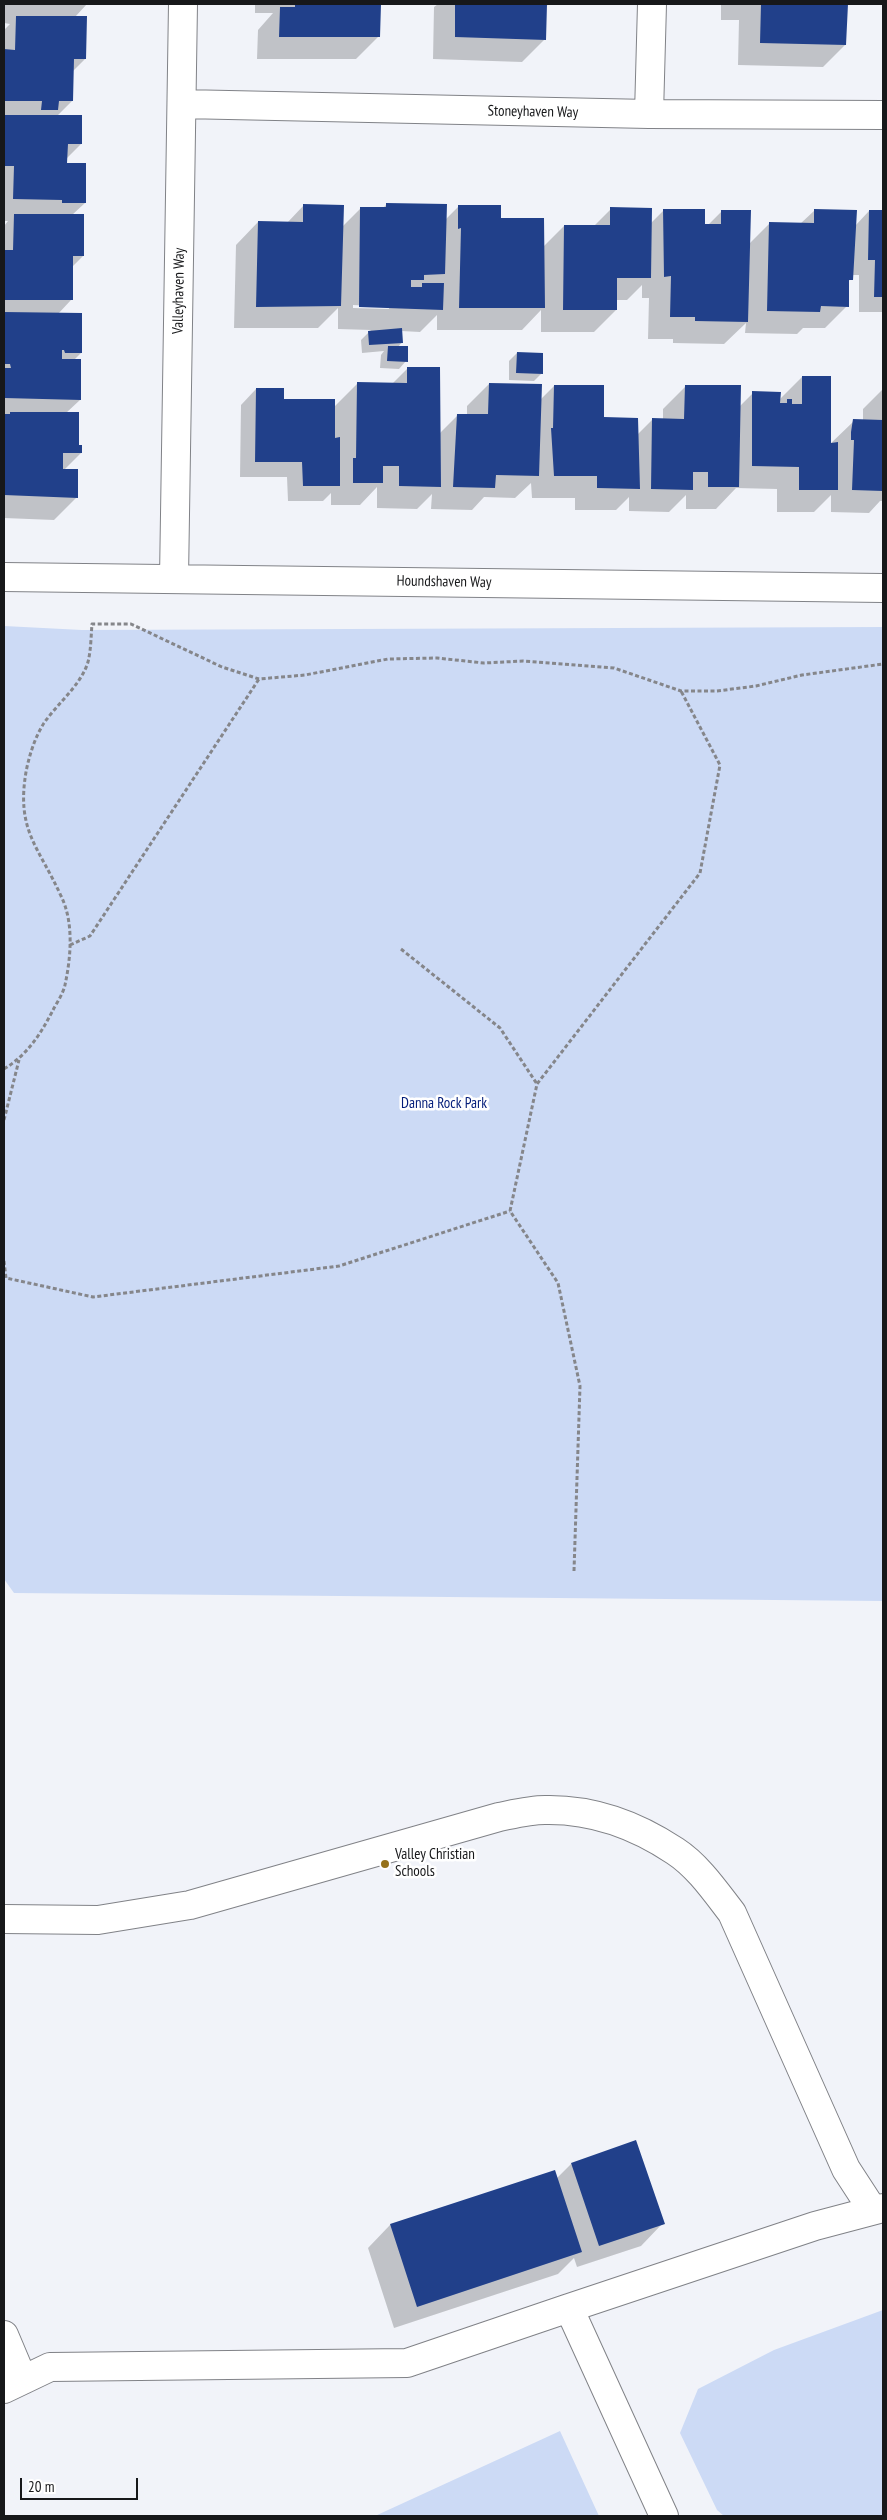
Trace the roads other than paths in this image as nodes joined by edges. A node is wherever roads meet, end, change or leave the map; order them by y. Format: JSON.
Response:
{"nodes":[{"id":1,"x":182,"y":4,"type":"edge"},
{"id":2,"x":652,"y":4,"type":"edge"},
{"id":3,"x":182,"y":104,"type":"junction"},
{"id":4,"x":649,"y":114,"type":"junction"},
{"id":5,"x":883,"y":115,"type":"edge"},
{"id":6,"x":4,"y":578,"type":"edge"},
{"id":7,"x":174,"y":578,"type":"junction"},
{"id":8,"x":883,"y":588,"type":"edge"},
{"id":9,"x":4,"y":1919,"type":"edge"},
{"id":10,"x":878,"y":2209,"type":"edge"},
{"id":11,"x":569,"y":2308,"type":"junction"},
{"id":12,"x":4,"y":2335,"type":"edge"},
{"id":13,"x":14,"y":2385,"type":"edge"},
{"id":14,"x":664,"y":2516,"type":"edge"}],
"edges":[{"from":1,"to":3,"type":"street","name":"Valleyhaven Way"},
{"from":2,"to":4,"type":"street"},
{"from":3,"to":4,"type":"street","name":"Stoneyhaven Way"},
{"from":3,"to":7,"type":"street","name":"Valleyhaven Way"},
{"from":4,"to":5,"type":"street","name":"Stoneyhaven Way"},
{"from":6,"to":7,"type":"street","name":"Houndshaven Way"},
{"from":7,"to":8,"type":"street","name":"Houndshaven Way"},
{"from":9,"to":10,"type":"street"},
{"from":10,"to":11,"type":"street"},
{"from":11,"to":13,"type":"street"},
{"from":11,"to":14,"type":"street"},
{"from":12,"to":13,"type":"street"}]}
